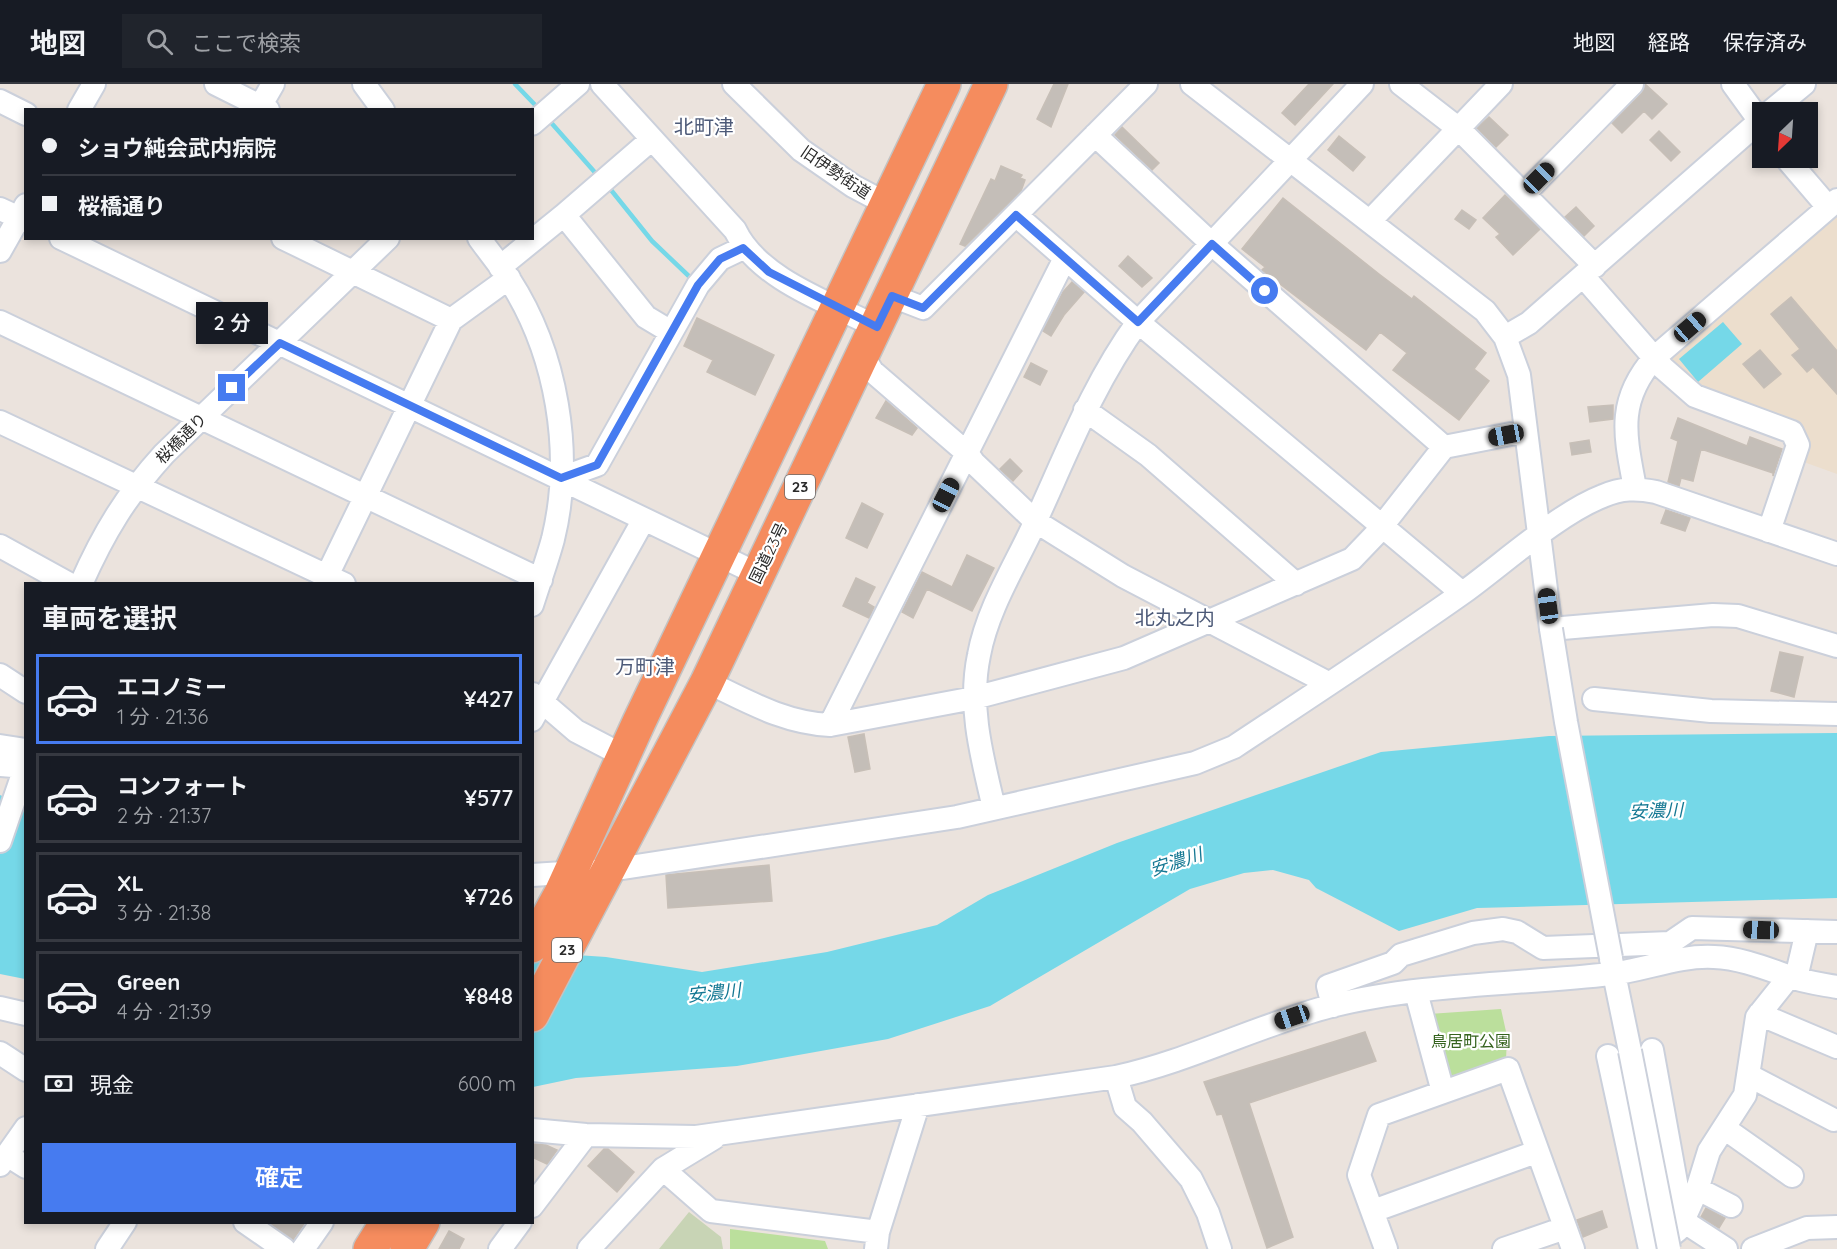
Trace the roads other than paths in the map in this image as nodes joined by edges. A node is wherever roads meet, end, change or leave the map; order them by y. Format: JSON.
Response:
{"nodes":[{"id":1,"x":94,"y":84,"type":"edge"},
{"id":2,"x":216,"y":84,"type":"edge"},
{"id":3,"x":273,"y":84,"type":"edge"},
{"id":4,"x":364,"y":84,"type":"edge"},
{"id":5,"x":578,"y":84,"type":"edge"},
{"id":6,"x":602,"y":84,"type":"edge"},
{"id":7,"x":944,"y":84,"type":"edge"},
{"id":8,"x":991,"y":84,"type":"edge"},
{"id":9,"x":1146,"y":84,"type":"edge"},
{"id":10,"x":1191,"y":84,"type":"edge"},
{"id":11,"x":1362,"y":84,"type":"edge"},
{"id":12,"x":1401,"y":84,"type":"edge"},
{"id":13,"x":1502,"y":84,"type":"edge"},
{"id":14,"x":1632,"y":84,"type":"edge"},
{"id":15,"x":1733,"y":84,"type":"edge"},
{"id":16,"x":1804,"y":84,"type":"edge"},
{"id":17,"x":737,"y":85,"type":"edge"},
{"id":18,"x":0,"y":101,"type":"edge"},
{"id":19,"x":1783,"y":102,"type":"edge"},
{"id":20,"x":1752,"y":105,"type":"edge"},
{"id":21,"x":80,"y":108,"type":"edge"},
{"id":22,"x":262,"y":108,"type":"edge"},
{"id":23,"x":382,"y":108,"type":"edge"},
{"id":24,"x":24,"y":113,"type":"edge"},
{"id":25,"x":534,"y":122,"type":"edge"},
{"id":26,"x":1459,"y":129,"type":"junction"},
{"id":27,"x":1752,"y":129,"type":"edge"},
{"id":28,"x":1095,"y":135,"type":"junction"},
{"id":29,"x":652,"y":139,"type":"junction"},
{"id":30,"x":1291,"y":160,"type":"junction"},
{"id":31,"x":1796,"y":168,"type":"edge"},
{"id":32,"x":1524,"y":194,"type":"junction"},
{"id":33,"x":887,"y":204,"type":"junction"},
{"id":34,"x":1833,"y":204,"type":"edge"},
{"id":35,"x":17,"y":213,"type":"edge"},
{"id":36,"x":564,"y":215,"type":"junction"},
{"id":37,"x":1016,"y":215,"type":"junction"},
{"id":38,"x":1370,"y":221,"type":"junction"},
{"id":39,"x":66,"y":240,"type":"edge"},
{"id":40,"x":288,"y":240,"type":"edge"},
{"id":41,"x":385,"y":240,"type":"edge"},
{"id":42,"x":481,"y":240,"type":"edge"},
{"id":43,"x":1212,"y":244,"type":"junction"},
{"id":44,"x":743,"y":248,"type":"junction"},
{"id":45,"x":0,"y":251,"type":"edge"},
{"id":46,"x":1065,"y":258,"type":"junction"},
{"id":47,"x":1588,"y":271,"type":"junction"},
{"id":48,"x":352,"y":272,"type":"junction"},
{"id":49,"x":505,"y":272,"type":"junction"},
{"id":50,"x":892,"y":296,"type":"junction"},
{"id":51,"x":838,"y":307,"type":"junction"},
{"id":52,"x":451,"y":320,"type":"junction"},
{"id":53,"x":0,"y":322,"type":"edge"},
{"id":54,"x":1138,"y":322,"type":"junction"},
{"id":55,"x":877,"y":327,"type":"junction"},
{"id":56,"x":670,"y":332,"type":"junction"},
{"id":57,"x":1505,"y":337,"type":"junction"},
{"id":58,"x":280,"y":343,"type":"junction"},
{"id":59,"x":863,"y":356,"type":"junction"},
{"id":60,"x":1655,"y":357,"type":"junction"},
{"id":61,"x":409,"y":405,"type":"junction"},
{"id":62,"x":1085,"y":410,"type":"junction"},
{"id":63,"x":201,"y":418,"type":"junction"},
{"id":64,"x":0,"y":422,"type":"edge"},
{"id":65,"x":1526,"y":431,"type":"junction"},
{"id":66,"x":1444,"y":447,"type":"junction"},
{"id":67,"x":967,"y":453,"type":"junction"},
{"id":68,"x":561,"y":478,"type":"junction"},
{"id":69,"x":135,"y":486,"type":"junction"},
{"id":70,"x":1635,"y":488,"type":"junction"},
{"id":71,"x":365,"y":495,"type":"junction"},
{"id":72,"x":644,"y":519,"type":"junction"},
{"id":73,"x":1035,"y":521,"type":"junction"},
{"id":74,"x":1382,"y":525,"type":"junction"},
{"id":75,"x":1769,"y":531,"type":"junction"},
{"id":76,"x":1538,"y":536,"type":"junction"},
{"id":77,"x":0,"y":546,"type":"edge"},
{"id":78,"x":1837,"y":554,"type":"edge"},
{"id":79,"x":720,"y":556,"type":"junction"},
{"id":80,"x":758,"y":574,"type":"junction"},
{"id":81,"x":540,"y":580,"type":"junction"},
{"id":82,"x":331,"y":581,"type":"edge"},
{"id":83,"x":65,"y":582,"type":"edge"},
{"id":84,"x":82,"y":582,"type":"edge"},
{"id":85,"x":1296,"y":584,"type":"junction"},
{"id":86,"x":1462,"y":593,"type":"junction"},
{"id":87,"x":534,"y":599,"type":"edge"},
{"id":88,"x":1210,"y":621,"type":"junction"},
{"id":89,"x":1551,"y":629,"type":"junction"},
{"id":90,"x":1837,"y":646,"type":"edge"},
{"id":91,"x":0,"y":675,"type":"edge"},
{"id":92,"x":707,"y":682,"type":"junction"},
{"id":93,"x":1328,"y":683,"type":"junction"},
{"id":94,"x":24,"y":691,"type":"edge"},
{"id":95,"x":974,"y":698,"type":"junction"},
{"id":96,"x":1594,"y":699,"type":"dead end"},
{"id":97,"x":536,"y":705,"type":"edge"},
{"id":98,"x":1837,"y":714,"type":"edge"},
{"id":99,"x":830,"y":725,"type":"junction"},
{"id":100,"x":0,"y":746,"type":"edge"},
{"id":101,"x":24,"y":750,"type":"edge"},
{"id":102,"x":624,"y":756,"type":"junction"},
{"id":103,"x":0,"y":765,"type":"edge"},
{"id":104,"x":24,"y":766,"type":"edge"},
{"id":105,"x":24,"y":769,"type":"edge"},
{"id":106,"x":994,"y":808,"type":"junction"},
{"id":107,"x":0,"y":841,"type":"edge"},
{"id":108,"x":534,"y":876,"type":"edge"},
{"id":109,"x":605,"y":878,"type":"junction"},
{"id":110,"x":564,"y":885,"type":"junction"},
{"id":111,"x":1808,"y":931,"type":"junction"},
{"id":112,"x":1837,"y":932,"type":"edge"},
{"id":113,"x":534,"y":942,"type":"edge"},
{"id":114,"x":1613,"y":966,"type":"junction"},
{"id":115,"x":1792,"y":977,"type":"junction"},
{"id":116,"x":1837,"y":987,"type":"edge"},
{"id":117,"x":1416,"y":993,"type":"junction"},
{"id":118,"x":1333,"y":1006,"type":"junction"},
{"id":119,"x":0,"y":1008,"type":"edge"},
{"id":120,"x":534,"y":1011,"type":"edge"},
{"id":121,"x":24,"y":1014,"type":"edge"},
{"id":122,"x":1760,"y":1014,"type":"junction"},
{"id":123,"x":1837,"y":1047,"type":"edge"},
{"id":124,"x":1641,"y":1050,"type":"junction"},
{"id":125,"x":0,"y":1053,"type":"edge"},
{"id":126,"x":1608,"y":1056,"type":"dead end"},
{"id":127,"x":24,"y":1069,"type":"edge"},
{"id":128,"x":1748,"y":1075,"type":"junction"},
{"id":129,"x":1116,"y":1077,"type":"junction"},
{"id":130,"x":1443,"y":1092,"type":"junction"},
{"id":131,"x":918,"y":1105,"type":"junction"},
{"id":132,"x":1834,"y":1120,"type":"dead end"},
{"id":133,"x":1724,"y":1128,"type":"junction"},
{"id":134,"x":534,"y":1130,"type":"edge"},
{"id":135,"x":24,"y":1133,"type":"edge"},
{"id":136,"x":586,"y":1135,"type":"junction"},
{"id":137,"x":720,"y":1135,"type":"junction"},
{"id":138,"x":1536,"y":1152,"type":"junction"},
{"id":139,"x":11,"y":1162,"type":"edge"},
{"id":140,"x":663,"y":1169,"type":"junction"},
{"id":141,"x":1792,"y":1176,"type":"dead end"},
{"id":142,"x":1698,"y":1189,"type":"junction"},
{"id":143,"x":534,"y":1203,"type":"edge"},
{"id":144,"x":1731,"y":1206,"type":"dead end"},
{"id":145,"x":1373,"y":1211,"type":"junction"},
{"id":146,"x":1683,"y":1221,"type":"junction"},
{"id":147,"x":124,"y":1224,"type":"edge"},
{"id":148,"x":248,"y":1224,"type":"edge"},
{"id":149,"x":321,"y":1224,"type":"edge"},
{"id":150,"x":386,"y":1224,"type":"edge"},
{"id":151,"x":422,"y":1224,"type":"edge"},
{"id":152,"x":519,"y":1224,"type":"edge"},
{"id":153,"x":1837,"y":1227,"type":"edge"},
{"id":154,"x":1564,"y":1228,"type":"junction"},
{"id":155,"x":877,"y":1241,"type":"edge"},
{"id":156,"x":107,"y":1249,"type":"edge"},
{"id":157,"x":284,"y":1249,"type":"edge"},
{"id":158,"x":303,"y":1249,"type":"edge"},
{"id":159,"x":370,"y":1249,"type":"edge"},
{"id":160,"x":407,"y":1249,"type":"edge"},
{"id":161,"x":500,"y":1249,"type":"edge"},
{"id":162,"x":589,"y":1249,"type":"edge"},
{"id":163,"x":1220,"y":1249,"type":"edge"},
{"id":164,"x":1386,"y":1249,"type":"edge"},
{"id":165,"x":1504,"y":1249,"type":"edge"},
{"id":166,"x":1573,"y":1249,"type":"edge"},
{"id":167,"x":1652,"y":1249,"type":"edge"},
{"id":168,"x":1669,"y":1249,"type":"edge"},
{"id":169,"x":1726,"y":1249,"type":"edge"},
{"id":170,"x":1753,"y":1249,"type":"edge"}],
"edges":[{"from":1,"to":21,"type":"street"},
{"from":2,"to":22,"type":"street"},
{"from":3,"to":22,"type":"street"},
{"from":4,"to":23,"type":"street"},
{"from":5,"to":25,"type":"street"},
{"from":6,"to":29,"type":"street"},
{"from":7,"to":33,"type":"highway","number":"23"},
{"from":8,"to":50,"type":"highway","name":"国道23号","number":"23"},
{"from":9,"to":28,"type":"street"},
{"from":10,"to":30,"type":"street"},
{"from":11,"to":30,"type":"street"},
{"from":12,"to":26,"type":"street"},
{"from":13,"to":26,"type":"street"},
{"from":14,"to":32,"type":"street"},
{"from":15,"to":20,"type":"street"},
{"from":16,"to":19,"type":"street"},
{"from":17,"to":33,"type":"street","name":"旧伊勢街道"},
{"from":18,"to":24,"type":"street"},
{"from":26,"to":32,"type":"street"},
{"from":26,"to":38,"type":"street"},
{"from":27,"to":47,"type":"street"},
{"from":28,"to":37,"type":"street"},
{"from":28,"to":43,"type":"street"},
{"from":29,"to":36,"type":"street"},
{"from":29,"to":44,"type":"street"},
{"from":30,"to":38,"type":"street"},
{"from":30,"to":43,"type":"street"},
{"from":31,"to":34,"type":"street"},
{"from":32,"to":47,"type":"street"},
{"from":33,"to":51,"type":"highway","number":"23"},
{"from":34,"to":60,"type":"street"},
{"from":35,"to":45,"type":"street"},
{"from":36,"to":49,"type":"street"},
{"from":36,"to":56,"type":"street"},
{"from":37,"to":46,"type":"street"},
{"from":37,"to":50,"type":"street"},
{"from":38,"to":57,"type":"street"},
{"from":39,"to":58,"type":"street"},
{"from":40,"to":48,"type":"street"},
{"from":41,"to":48,"type":"street","name":"桜橋通り"},
{"from":42,"to":49,"type":"street"},
{"from":43,"to":54,"type":"street"},
{"from":43,"to":66,"type":"street"},
{"from":44,"to":51,"type":"street"},
{"from":44,"to":56,"type":"street"},
{"from":46,"to":54,"type":"street"},
{"from":46,"to":67,"type":"street"},
{"from":47,"to":57,"type":"street"},
{"from":47,"to":60,"type":"street"},
{"from":48,"to":52,"type":"street"},
{"from":48,"to":58,"type":"street","name":"桜橋通り"},
{"from":49,"to":52,"type":"street"},
{"from":49,"to":68,"type":"street"},
{"from":50,"to":55,"type":"highway","name":"国道23号","number":"23"},
{"from":51,"to":55,"type":"street"},
{"from":51,"to":79,"type":"highway","number":"23"},
{"from":52,"to":61,"type":"street"},
{"from":53,"to":63,"type":"street"},
{"from":54,"to":62,"type":"street"},
{"from":54,"to":74,"type":"street"},
{"from":55,"to":59,"type":"highway","name":"国道23号","number":"23"},
{"from":56,"to":68,"type":"street"},
{"from":57,"to":65,"type":"street"},
{"from":58,"to":61,"type":"street"},
{"from":58,"to":63,"type":"street","name":"桜橋通り"},
{"from":59,"to":67,"type":"street"},
{"from":59,"to":80,"type":"highway","name":"国道23号","number":"23"},
{"from":60,"to":70,"type":"street"},
{"from":60,"to":75,"type":"street"},
{"from":61,"to":68,"type":"street"},
{"from":61,"to":71,"type":"street"},
{"from":62,"to":73,"type":"street"},
{"from":62,"to":85,"type":"street"},
{"from":63,"to":69,"type":"street","name":"桜橋通り"},
{"from":63,"to":71,"type":"street"},
{"from":64,"to":69,"type":"street"},
{"from":65,"to":66,"type":"street"},
{"from":65,"to":76,"type":"street"},
{"from":66,"to":74,"type":"street"},
{"from":67,"to":73,"type":"street"},
{"from":67,"to":99,"type":"street"},
{"from":68,"to":72,"type":"street"},
{"from":68,"to":81,"type":"street"},
{"from":69,"to":82,"type":"street"},
{"from":69,"to":84,"type":"street","name":"桜橋通り"},
{"from":70,"to":75,"type":"street"},
{"from":70,"to":76,"type":"street"},
{"from":71,"to":81,"type":"street"},
{"from":71,"to":82,"type":"street"},
{"from":72,"to":79,"type":"street"},
{"from":72,"to":97,"type":"street"},
{"from":73,"to":88,"type":"street"},
{"from":73,"to":95,"type":"street"},
{"from":74,"to":85,"type":"street"},
{"from":74,"to":86,"type":"street"},
{"from":75,"to":78,"type":"street"},
{"from":76,"to":86,"type":"street"},
{"from":76,"to":89,"type":"street"},
{"from":77,"to":83,"type":"street"},
{"from":79,"to":80,"type":"street"},
{"from":79,"to":102,"type":"highway","number":"23"},
{"from":80,"to":92,"type":"highway","name":"国道23号","number":"23"},
{"from":81,"to":87,"type":"street"},
{"from":85,"to":88,"type":"street"},
{"from":86,"to":93,"type":"street"},
{"from":88,"to":93,"type":"street"},
{"from":88,"to":95,"type":"street"},
{"from":89,"to":90,"type":"street"},
{"from":89,"to":114,"type":"street","bridge":true},
{"from":91,"to":94,"type":"street"},
{"from":92,"to":99,"type":"street"},
{"from":92,"to":109,"type":"highway","name":"国道23号","number":"23"},
{"from":93,"to":106,"type":"street"},
{"from":95,"to":99,"type":"street"},
{"from":95,"to":106,"type":"street"},
{"from":96,"to":98,"type":"street"},
{"from":97,"to":102,"type":"street"},
{"from":100,"to":101,"type":"street"},
{"from":102,"to":110,"type":"highway","number":"23"},
{"from":103,"to":104,"type":"street"},
{"from":105,"to":107,"type":"street"},
{"from":106,"to":109,"type":"street"},
{"from":108,"to":110,"type":"street"},
{"from":109,"to":110,"type":"street"},
{"from":109,"to":120,"type":"highway","name":"国道23号","number":"23"},
{"from":110,"to":113,"type":"highway","number":"23"},
{"from":111,"to":112,"type":"street"},
{"from":111,"to":115,"type":"street"},
{"from":111,"to":118,"type":"street"},
{"from":114,"to":115,"type":"street"},
{"from":114,"to":117,"type":"street"},
{"from":114,"to":124,"type":"street"},
{"from":115,"to":116,"type":"street"},
{"from":115,"to":122,"type":"street"},
{"from":117,"to":118,"type":"street"},
{"from":117,"to":130,"type":"street"},
{"from":118,"to":129,"type":"street"},
{"from":119,"to":121,"type":"street"},
{"from":122,"to":123,"type":"street"},
{"from":122,"to":128,"type":"street"},
{"from":124,"to":146,"type":"street"},
{"from":124,"to":168,"type":"street","bridge":true},
{"from":125,"to":127,"type":"street"},
{"from":126,"to":167,"type":"street"},
{"from":128,"to":132,"type":"street"},
{"from":128,"to":133,"type":"street"},
{"from":129,"to":131,"type":"street"},
{"from":129,"to":163,"type":"street"},
{"from":130,"to":138,"type":"street"},
{"from":130,"to":145,"type":"street"},
{"from":131,"to":137,"type":"street"},
{"from":131,"to":155,"type":"street"},
{"from":133,"to":141,"type":"street"},
{"from":133,"to":142,"type":"street"},
{"from":134,"to":136,"type":"street"},
{"from":135,"to":139,"type":"street"},
{"from":136,"to":137,"type":"street"},
{"from":136,"to":143,"type":"street"},
{"from":137,"to":140,"type":"street"},
{"from":138,"to":145,"type":"street"},
{"from":138,"to":154,"type":"street"},
{"from":140,"to":155,"type":"street"},
{"from":140,"to":162,"type":"street"},
{"from":142,"to":144,"type":"street"},
{"from":142,"to":146,"type":"street"},
{"from":145,"to":164,"type":"street"},
{"from":146,"to":167,"type":"street"},
{"from":146,"to":169,"type":"street"},
{"from":147,"to":156,"type":"street"},
{"from":148,"to":157,"type":"street"},
{"from":149,"to":158,"type":"street"},
{"from":150,"to":159,"type":"highway"},
{"from":151,"to":160,"type":"highway"},
{"from":152,"to":161,"type":"street"},
{"from":153,"to":170,"type":"street"},
{"from":154,"to":165,"type":"street"},
{"from":154,"to":166,"type":"street"}]}
